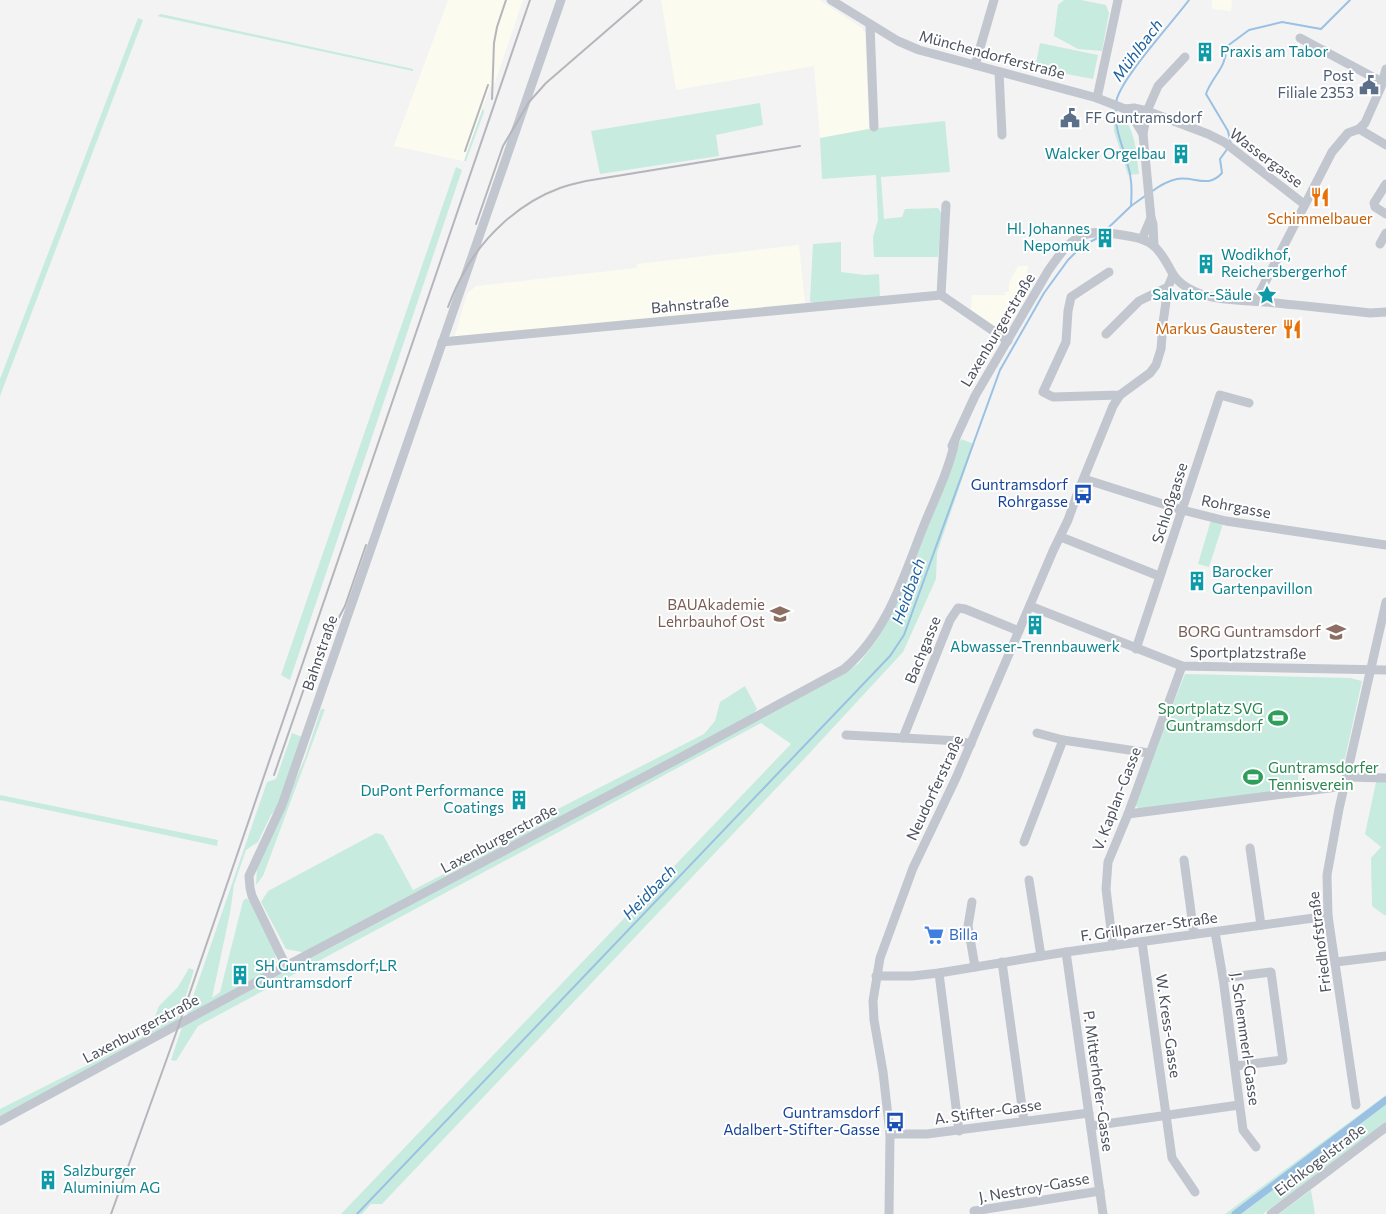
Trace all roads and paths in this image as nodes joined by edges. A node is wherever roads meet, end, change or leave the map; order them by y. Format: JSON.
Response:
{"nodes":[{"id":1,"x":561,"y":0,"type":"edge"},
{"id":2,"x":831,"y":0,"type":"edge"},
{"id":3,"x":994,"y":0,"type":"edge"},
{"id":4,"x":1118,"y":0,"type":"edge"},
{"id":5,"x":870,"y":25,"type":"junction"},
{"id":6,"x":1300,"y":38,"type":"dead end"},
{"id":7,"x":1185,"y":57,"type":"dead end"},
{"id":8,"x":975,"y":65,"type":"junction"},
{"id":9,"x":1386,"y":71,"type":"edge"},
{"id":10,"x":999,"y":72,"type":"junction"},
{"id":11,"x":1382,"y":82,"type":"junction"},
{"id":12,"x":1097,"y":98,"type":"junction"},
{"id":13,"x":1119,"y":106,"type":"junction"},
{"id":14,"x":1147,"y":111,"type":"junction"},
{"id":15,"x":874,"y":127,"type":"dead end"},
{"id":16,"x":1359,"y":129,"type":"junction"},
{"id":17,"x":1143,"y":134,"type":"junction"},
{"id":18,"x":1002,"y":135,"type":"dead end"},
{"id":19,"x":1386,"y":145,"type":"edge"},
{"id":20,"x":1386,"y":184,"type":"edge"},
{"id":21,"x":1304,"y":204,"type":"junction"},
{"id":22,"x":946,"y":205,"type":"dead end"},
{"id":23,"x":1386,"y":214,"type":"edge"},
{"id":24,"x":1151,"y":218,"type":"junction"},
{"id":25,"x":1386,"y":233,"type":"edge"},
{"id":26,"x":1142,"y":240,"type":"junction"},
{"id":27,"x":1380,"y":244,"type":"dead end"},
{"id":28,"x":1154,"y":246,"type":"junction"},
{"id":29,"x":1109,"y":272,"type":"dead end"},
{"id":30,"x":1174,"y":275,"type":"junction"},
{"id":31,"x":1168,"y":287,"type":"junction"},
{"id":32,"x":941,"y":295,"type":"junction"},
{"id":33,"x":1256,"y":302,"type":"junction"},
{"id":34,"x":1386,"y":312,"type":"edge"},
{"id":35,"x":1106,"y":334,"type":"dead end"},
{"id":36,"x":1008,"y":341,"type":"junction"},
{"id":37,"x":442,"y":342,"type":"junction"},
{"id":38,"x":1120,"y":395,"type":"junction"},
{"id":39,"x":1250,"y":403,"type":"dead end"},
{"id":40,"x":1084,"y":479,"type":"junction"},
{"id":41,"x":1182,"y":510,"type":"junction"},
{"id":42,"x":1061,"y":537,"type":"junction"},
{"id":43,"x":1386,"y":545,"type":"edge"},
{"id":44,"x":1159,"y":576,"type":"junction"},
{"id":45,"x":1386,"y":602,"type":"edge"},
{"id":46,"x":1030,"y":606,"type":"junction"},
{"id":47,"x":1020,"y":631,"type":"junction"},
{"id":48,"x":1136,"y":649,"type":"junction"},
{"id":49,"x":1182,"y":666,"type":"junction"},
{"id":50,"x":1370,"y":670,"type":"junction"},
{"id":51,"x":1386,"y":670,"type":"edge"},
{"id":52,"x":1038,"y":733,"type":"dead end"},
{"id":53,"x":846,"y":735,"type":"dead end"},
{"id":54,"x":903,"y":738,"type":"junction"},
{"id":55,"x":1063,"y":740,"type":"junction"},
{"id":56,"x":971,"y":744,"type":"junction"},
{"id":57,"x":1149,"y":753,"type":"junction"},
{"id":58,"x":1386,"y":778,"type":"edge"},
{"id":59,"x":1346,"y":781,"type":"junction"},
{"id":60,"x":1128,"y":814,"type":"junction"},
{"id":61,"x":1024,"y":842,"type":"dead end"},
{"id":62,"x":1250,"y":848,"type":"dead end"},
{"id":63,"x":1184,"y":860,"type":"dead end"},
{"id":64,"x":1029,"y":880,"type":"dead end"},
{"id":65,"x":972,"y":902,"type":"dead end"},
{"id":66,"x":1328,"y":916,"type":"junction"},
{"id":67,"x":1261,"y":925,"type":"junction"},
{"id":68,"x":1215,"y":932,"type":"junction"},
{"id":69,"x":1194,"y":934,"type":"junction"},
{"id":70,"x":1142,"y":942,"type":"junction"},
{"id":71,"x":1113,"y":946,"type":"junction"},
{"id":72,"x":1066,"y":952,"type":"junction"},
{"id":73,"x":1040,"y":956,"type":"junction"},
{"id":74,"x":1386,"y":956,"type":"edge"},
{"id":75,"x":1002,"y":962,"type":"junction"},
{"id":76,"x":1336,"y":962,"type":"junction"},
{"id":77,"x":286,"y":966,"type":"junction"},
{"id":78,"x":974,"y":967,"type":"junction"},
{"id":79,"x":938,"y":973,"type":"junction"},
{"id":80,"x":876,"y":976,"type":"junction"},
{"id":81,"x":1223,"y":978,"type":"junction"},
{"id":82,"x":1236,"y":1066,"type":"junction"},
{"id":83,"x":1239,"y":1105,"type":"junction"},
{"id":84,"x":1356,"y":1105,"type":"dead end"},
{"id":85,"x":1089,"y":1112,"type":"junction"},
{"id":86,"x":1167,"y":1115,"type":"junction"},
{"id":87,"x":0,"y":1121,"type":"edge"},
{"id":88,"x":1024,"y":1121,"type":"junction"},
{"id":89,"x":1091,"y":1126,"type":"junction"},
{"id":90,"x":1386,"y":1128,"type":"edge"},
{"id":91,"x":959,"y":1131,"type":"junction"},
{"id":92,"x":890,"y":1134,"type":"junction"},
{"id":93,"x":1256,"y":1147,"type":"dead end"},
{"id":94,"x":1100,"y":1191,"type":"junction"},
{"id":95,"x":1195,"y":1192,"type":"dead end"},
{"id":96,"x":889,"y":1214,"type":"edge"},
{"id":97,"x":975,"y":1214,"type":"edge"},
{"id":98,"x":1103,"y":1214,"type":"edge"},
{"id":99,"x":1271,"y":1214,"type":"edge"}],
"edges":[{"from":1,"to":37,"type":"street","name":"Bahnstraße"},
{"from":2,"to":5,"type":"street","name":"Münchendorferstraße"},
{"from":3,"to":8,"type":"street"},
{"from":4,"to":12,"type":"street"},
{"from":5,"to":8,"type":"street","name":"Münchendorferstraße"},
{"from":5,"to":15,"type":"street"},
{"from":6,"to":11,"type":"street"},
{"from":7,"to":14,"type":"street"},
{"from":8,"to":10,"type":"street","name":"Münchendorferstraße"},
{"from":9,"to":11,"type":"street"},
{"from":10,"to":12,"type":"street","name":"Münchendorferstraße"},
{"from":10,"to":18,"type":"street"},
{"from":11,"to":16,"type":"street"},
{"from":12,"to":13,"type":"street","name":"Münchendorferstraße"},
{"from":13,"to":14,"type":"street","name":"Wassergasse"},
{"from":13,"to":17,"type":"street"},
{"from":14,"to":17,"type":"street"},
{"from":14,"to":21,"type":"street","name":"Wassergasse"},
{"from":16,"to":19,"type":"street"},
{"from":16,"to":21,"type":"street"},
{"from":17,"to":24,"type":"street"},
{"from":20,"to":23,"type":"street"},
{"from":21,"to":33,"type":"street"},
{"from":22,"to":32,"type":"street"},
{"from":24,"to":26,"type":"street"},
{"from":24,"to":28,"type":"street"},
{"from":25,"to":27,"type":"street"},
{"from":26,"to":28,"type":"street","name":"Laxenburgerstraße"},
{"from":26,"to":36,"type":"street","name":"Laxenburgerstraße"},
{"from":28,"to":30,"type":"street","name":"Laxenburgerstraße"},
{"from":29,"to":38,"type":"street"},
{"from":30,"to":31,"type":"street"},
{"from":30,"to":33,"type":"street"},
{"from":31,"to":35,"type":"street"},
{"from":31,"to":38,"type":"street"},
{"from":32,"to":36,"type":"street"},
{"from":32,"to":37,"type":"street","name":"Bahnstraße"},
{"from":33,"to":34,"type":"street"},
{"from":36,"to":77,"type":"street","name":"Laxenburgerstraße"},
{"from":37,"to":77,"type":"street","name":"Bahnstraße"},
{"from":38,"to":40,"type":"street","name":"Neudorferstraße"},
{"from":39,"to":41,"type":"street","name":"Schloßgasse"},
{"from":40,"to":41,"type":"street","name":"Rohrgasse"},
{"from":40,"to":42,"type":"street","name":"Neudorferstraße"},
{"from":41,"to":43,"type":"street","name":"Rohrgasse"},
{"from":41,"to":44,"type":"street","name":"Schloßgasse"},
{"from":42,"to":44,"type":"street"},
{"from":42,"to":46,"type":"street","name":"Neudorferstraße"},
{"from":44,"to":48,"type":"street","name":"Schloßgasse"},
{"from":45,"to":50,"type":"street","name":"Friedhofstraße"},
{"from":46,"to":47,"type":"street","name":"Neudorferstraße"},
{"from":46,"to":48,"type":"street","name":"Sportplatzstraße"},
{"from":47,"to":54,"type":"street","name":"Bachgasse"},
{"from":47,"to":56,"type":"street","name":"Neudorferstraße"},
{"from":48,"to":49,"type":"street","name":"Sportplatzstraße"},
{"from":49,"to":50,"type":"street","name":"Sportplatzstraße"},
{"from":49,"to":57,"type":"street","name":"V. Kaplan-Gasse"},
{"from":50,"to":51,"type":"street","name":"Sportplatzstraße"},
{"from":50,"to":59,"type":"street","name":"Friedhofstraße"},
{"from":52,"to":55,"type":"street"},
{"from":53,"to":54,"type":"street"},
{"from":54,"to":56,"type":"street"},
{"from":55,"to":57,"type":"street"},
{"from":55,"to":61,"type":"street"},
{"from":56,"to":80,"type":"street","name":"Neudorferstraße"},
{"from":57,"to":60,"type":"street","name":"V. Kaplan-Gasse"},
{"from":58,"to":59,"type":"street"},
{"from":59,"to":60,"type":"street"},
{"from":59,"to":66,"type":"street","name":"Friedhofstraße"},
{"from":60,"to":71,"type":"street","name":"V. Kaplan-Gasse"},
{"from":62,"to":67,"type":"street"},
{"from":63,"to":69,"type":"street"},
{"from":64,"to":73,"type":"street"},
{"from":65,"to":78,"type":"street"},
{"from":66,"to":67,"type":"street","name":"F. Grillparzer-Straße"},
{"from":66,"to":76,"type":"street","name":"Friedhofstraße"},
{"from":67,"to":68,"type":"street","name":"F. Grillparzer-Straße"},
{"from":68,"to":69,"type":"street","name":"F. Grillparzer-Straße"},
{"from":68,"to":81,"type":"street","name":"J. Schemmerl-Gasse"},
{"from":69,"to":70,"type":"street","name":"F. Grillparzer-Straße"},
{"from":70,"to":71,"type":"street","name":"F. Grillparzer-Straße"},
{"from":70,"to":86,"type":"street","name":"W. Kress-Gasse"},
{"from":71,"to":72,"type":"street","name":"F. Grillparzer-Straße"},
{"from":72,"to":73,"type":"street","name":"F. Grillparzer-Straße"},
{"from":72,"to":85,"type":"street","name":"P. Mitterhofer-Gasse"},
{"from":73,"to":75,"type":"street","name":"F. Grillparzer-Straße"},
{"from":74,"to":76,"type":"street"},
{"from":75,"to":78,"type":"street","name":"F. Grillparzer-Straße"},
{"from":75,"to":88,"type":"street"},
{"from":76,"to":84,"type":"street","name":"Friedhofstraße"},
{"from":77,"to":87,"type":"street","name":"Laxenburgerstraße"},
{"from":78,"to":79,"type":"street","name":"F. Grillparzer-Straße"},
{"from":79,"to":80,"type":"street","name":"F. Grillparzer-Straße"},
{"from":79,"to":91,"type":"street"},
{"from":80,"to":92,"type":"street","name":"Neudorferstraße"},
{"from":81,"to":82,"type":"street","name":"J. Schemmerl-Gasse"},
{"from":81,"to":82,"type":"street"},
{"from":82,"to":83,"type":"street","name":"J. Schemmerl-Gasse"},
{"from":83,"to":86,"type":"street"},
{"from":83,"to":93,"type":"street","name":"J. Schemmerl-Gasse"},
{"from":85,"to":88,"type":"street","name":"A. Stifter-Gasse"},
{"from":85,"to":89,"type":"street","name":"P. Mitterhofer-Gasse"},
{"from":86,"to":89,"type":"street"},
{"from":86,"to":95,"type":"street","name":"W. Kress-Gasse"},
{"from":88,"to":91,"type":"street","name":"A. Stifter-Gasse"},
{"from":89,"to":94,"type":"street","name":"P. Mitterhofer-Gasse"},
{"from":90,"to":99,"type":"street","name":"Eichkogelstraße"},
{"from":91,"to":92,"type":"street","name":"A. Stifter-Gasse"},
{"from":92,"to":96,"type":"street","name":"Neudorferstraße"},
{"from":94,"to":97,"type":"street","name":"J. Nestroy-Gasse"},
{"from":94,"to":98,"type":"street","name":"P. Mitterhofer-Gasse"}]}
